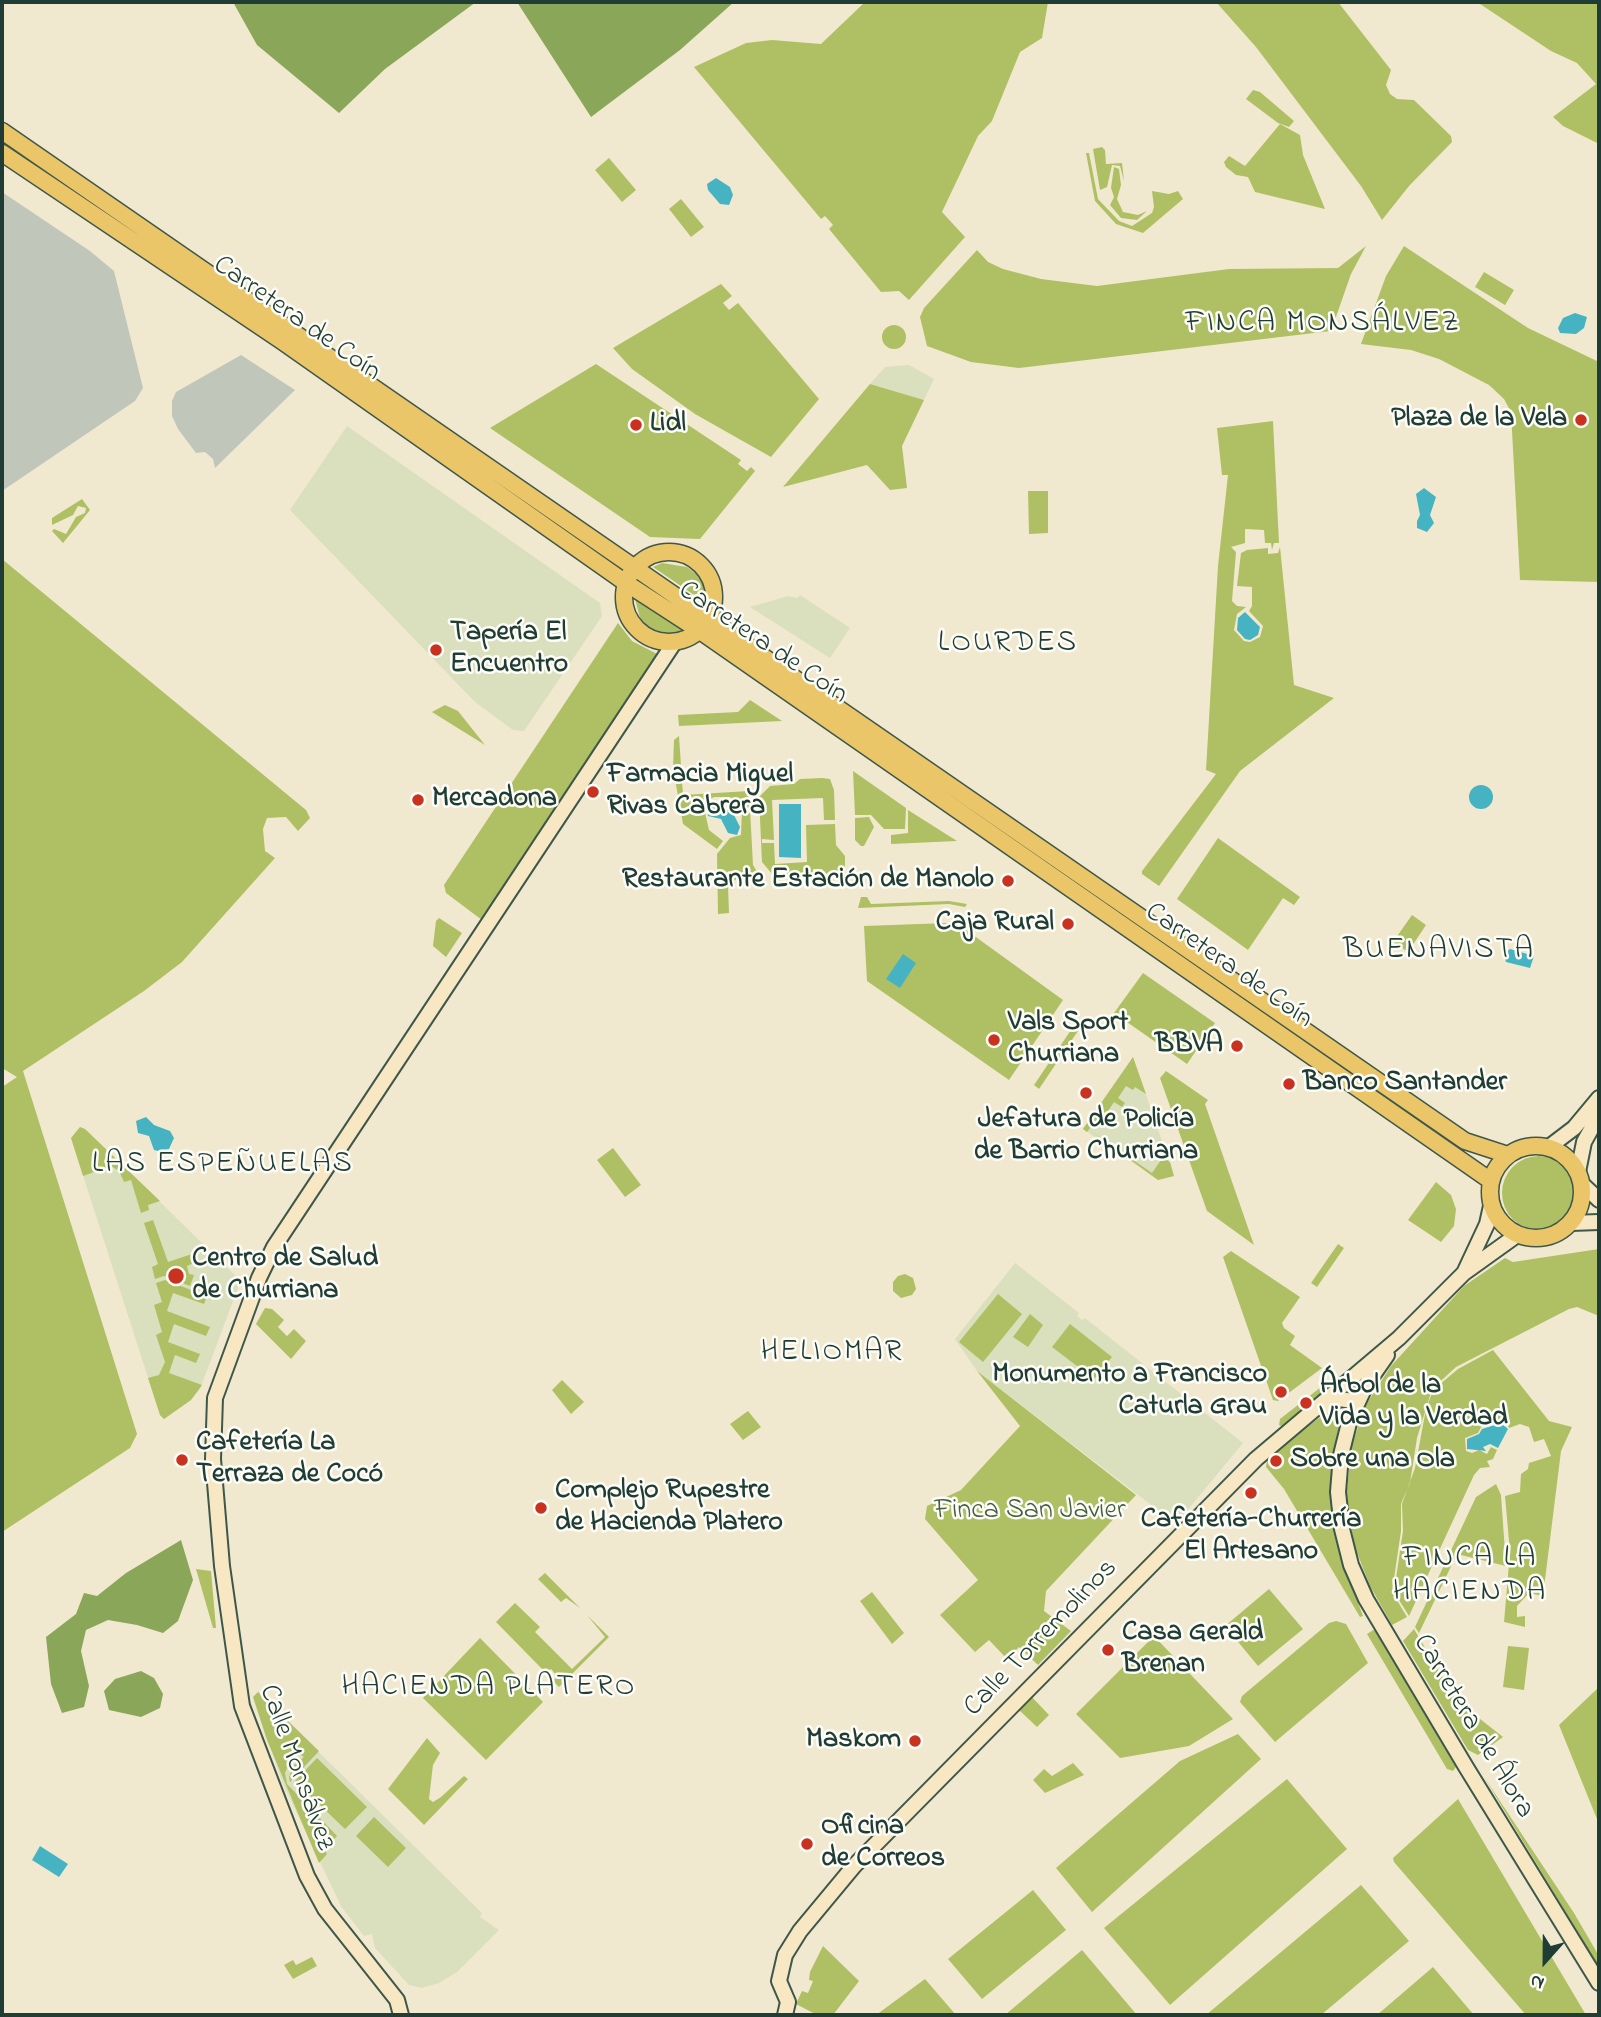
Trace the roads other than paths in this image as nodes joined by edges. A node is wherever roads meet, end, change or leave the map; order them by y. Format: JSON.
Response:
{"nodes":[{"id":1,"x":2,"y":131,"type":"edge"},
{"id":2,"x":2,"y":153,"type":"edge"},
{"id":3,"x":634,"y":568,"type":"junction"},
{"id":4,"x":626,"y":583,"type":"junction"},
{"id":5,"x":704,"y":625,"type":"junction"},
{"id":6,"x":674,"y":643,"type":"junction"},
{"id":7,"x":1599,"y":1098,"type":"edge"},
{"id":8,"x":1599,"y":1115,"type":"edge"},
{"id":9,"x":1549,"y":1147,"type":"junction"},
{"id":10,"x":1508,"y":1155,"type":"junction"},
{"id":11,"x":1580,"y":1178,"type":"junction"},
{"id":12,"x":1491,"y":1181,"type":"junction"},
{"id":13,"x":1599,"y":1200,"type":"edge"},
{"id":14,"x":1491,"y":1206,"type":"junction"},
{"id":15,"x":1599,"y":1222,"type":"edge"},
{"id":16,"x":1572,"y":1223,"type":"junction"},
{"id":17,"x":1517,"y":1235,"type":"junction"},
{"id":18,"x":1464,"y":1273,"type":"junction"},
{"id":19,"x":1399,"y":1338,"type":"junction"},
{"id":20,"x":1358,"y":1402,"type":"junction"},
{"id":21,"x":1308,"y":1414,"type":"junction"},
{"id":22,"x":1599,"y":1983,"type":"edge"},
{"id":23,"x":401,"y":2015,"type":"edge"},
{"id":24,"x":785,"y":2015,"type":"edge"}],
"edges":[{"from":1,"to":3,"type":"main road"},
{"from":2,"to":4,"type":"main road","name":"Carretera de Coín"},
{"from":3,"to":4,"type":"main road"},
{"from":3,"to":5,"type":"main road"},
{"from":3,"to":5,"type":"main road"},
{"from":4,"to":5,"type":"main road","name":"Carretera de Coín"},
{"from":4,"to":6,"type":"main road"},
{"from":5,"to":6,"type":"main road"},
{"from":5,"to":10,"type":"main road"},
{"from":5,"to":12,"type":"main road","name":"Carretera de Coín"},
{"from":6,"to":23,"type":"street","name":"Calle Monsálvez"},
{"from":7,"to":9,"type":"street"},
{"from":8,"to":11,"type":"street"},
{"from":9,"to":10,"type":"main road"},
{"from":9,"to":11,"type":"main road"},
{"from":10,"to":12,"type":"main road"},
{"from":11,"to":13,"type":"street"},
{"from":11,"to":16,"type":"main road"},
{"from":12,"to":14,"type":"main road"},
{"from":14,"to":17,"type":"main road"},
{"from":14,"to":18,"type":"street","name":"Calle Torremolinos"},
{"from":15,"to":16,"type":"street"},
{"from":16,"to":17,"type":"main road"},
{"from":17,"to":18,"type":"street","name":"Calle Torremolinos"},
{"from":18,"to":19,"type":"street","name":"Calle Torremolinos"},
{"from":19,"to":20,"type":"street","name":"Carretera de Álora"},
{"from":19,"to":21,"type":"street","name":"Calle Torremolinos"},
{"from":20,"to":21,"type":"street"},
{"from":20,"to":22,"type":"street","name":"Carretera de Álora"},
{"from":21,"to":24,"type":"street","name":"Calle Torremolinos"}]}
